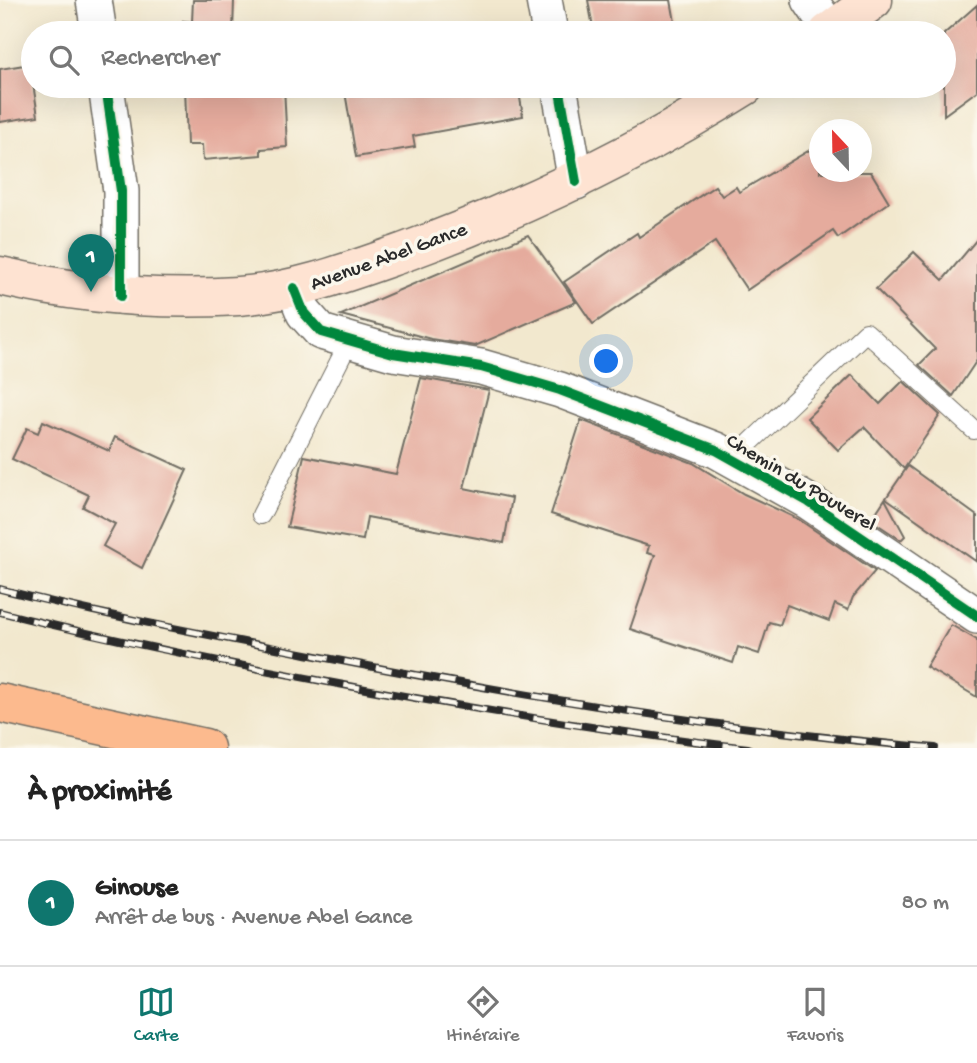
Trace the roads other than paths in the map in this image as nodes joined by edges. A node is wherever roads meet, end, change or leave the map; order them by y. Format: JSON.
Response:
{"nodes":[{"id":1,"x":94,"y":0,"type":"edge"},
{"id":2,"x":544,"y":0,"type":"edge"},
{"id":3,"x":810,"y":0,"type":"edge"},
{"id":4,"x":873,"y":0,"type":"edge"},
{"id":5,"x":97,"y":21,"type":"edge"},
{"id":6,"x":548,"y":21,"type":"edge"},
{"id":7,"x":823,"y":21,"type":"edge"},
{"id":8,"x":845,"y":21,"type":"edge"},
{"id":9,"x":108,"y":98,"type":"edge"},
{"id":10,"x":561,"y":98,"type":"edge"},
{"id":11,"x":724,"y":98,"type":"edge"},
{"id":12,"x":576,"y":182,"type":"junction"},
{"id":13,"x":0,"y":276,"type":"edge"},
{"id":14,"x":294,"y":288,"type":"junction"},
{"id":15,"x":121,"y":296,"type":"junction"},
{"id":16,"x":349,"y":342,"type":"junction"},
{"id":17,"x":974,"y":430,"type":"dead end"},
{"id":18,"x":733,"y":459,"type":"junction"},
{"id":19,"x":261,"y":515,"type":"dead end"},
{"id":20,"x":977,"y":616,"type":"edge"},
{"id":21,"x":0,"y":703,"type":"edge"},
{"id":22,"x":205,"y":748,"type":"edge"}],
"edges":[{"from":1,"to":5,"type":"street"},
{"from":2,"to":6,"type":"street"},
{"from":3,"to":7,"type":"street"},
{"from":4,"to":8,"type":"main road"},
{"from":9,"to":15,"type":"street"},
{"from":10,"to":12,"type":"street"},
{"from":11,"to":12,"type":"main road","name":"Avenue Abel Gance"},
{"from":12,"to":14,"type":"main road","name":"Avenue Abel Gance"},
{"from":13,"to":15,"type":"main road","name":"Avenue Abel Gance"},
{"from":14,"to":15,"type":"main road","name":"Avenue Abel Gance"},
{"from":14,"to":16,"type":"street","name":"Chemin du Pouverel"},
{"from":16,"to":18,"type":"street","name":"Chemin du Pouverel"},
{"from":16,"to":19,"type":"lane"},
{"from":17,"to":18,"type":"lane"},
{"from":18,"to":20,"type":"street","name":"Chemin du Pouverel"},
{"from":21,"to":22,"type":"main road"}]}
